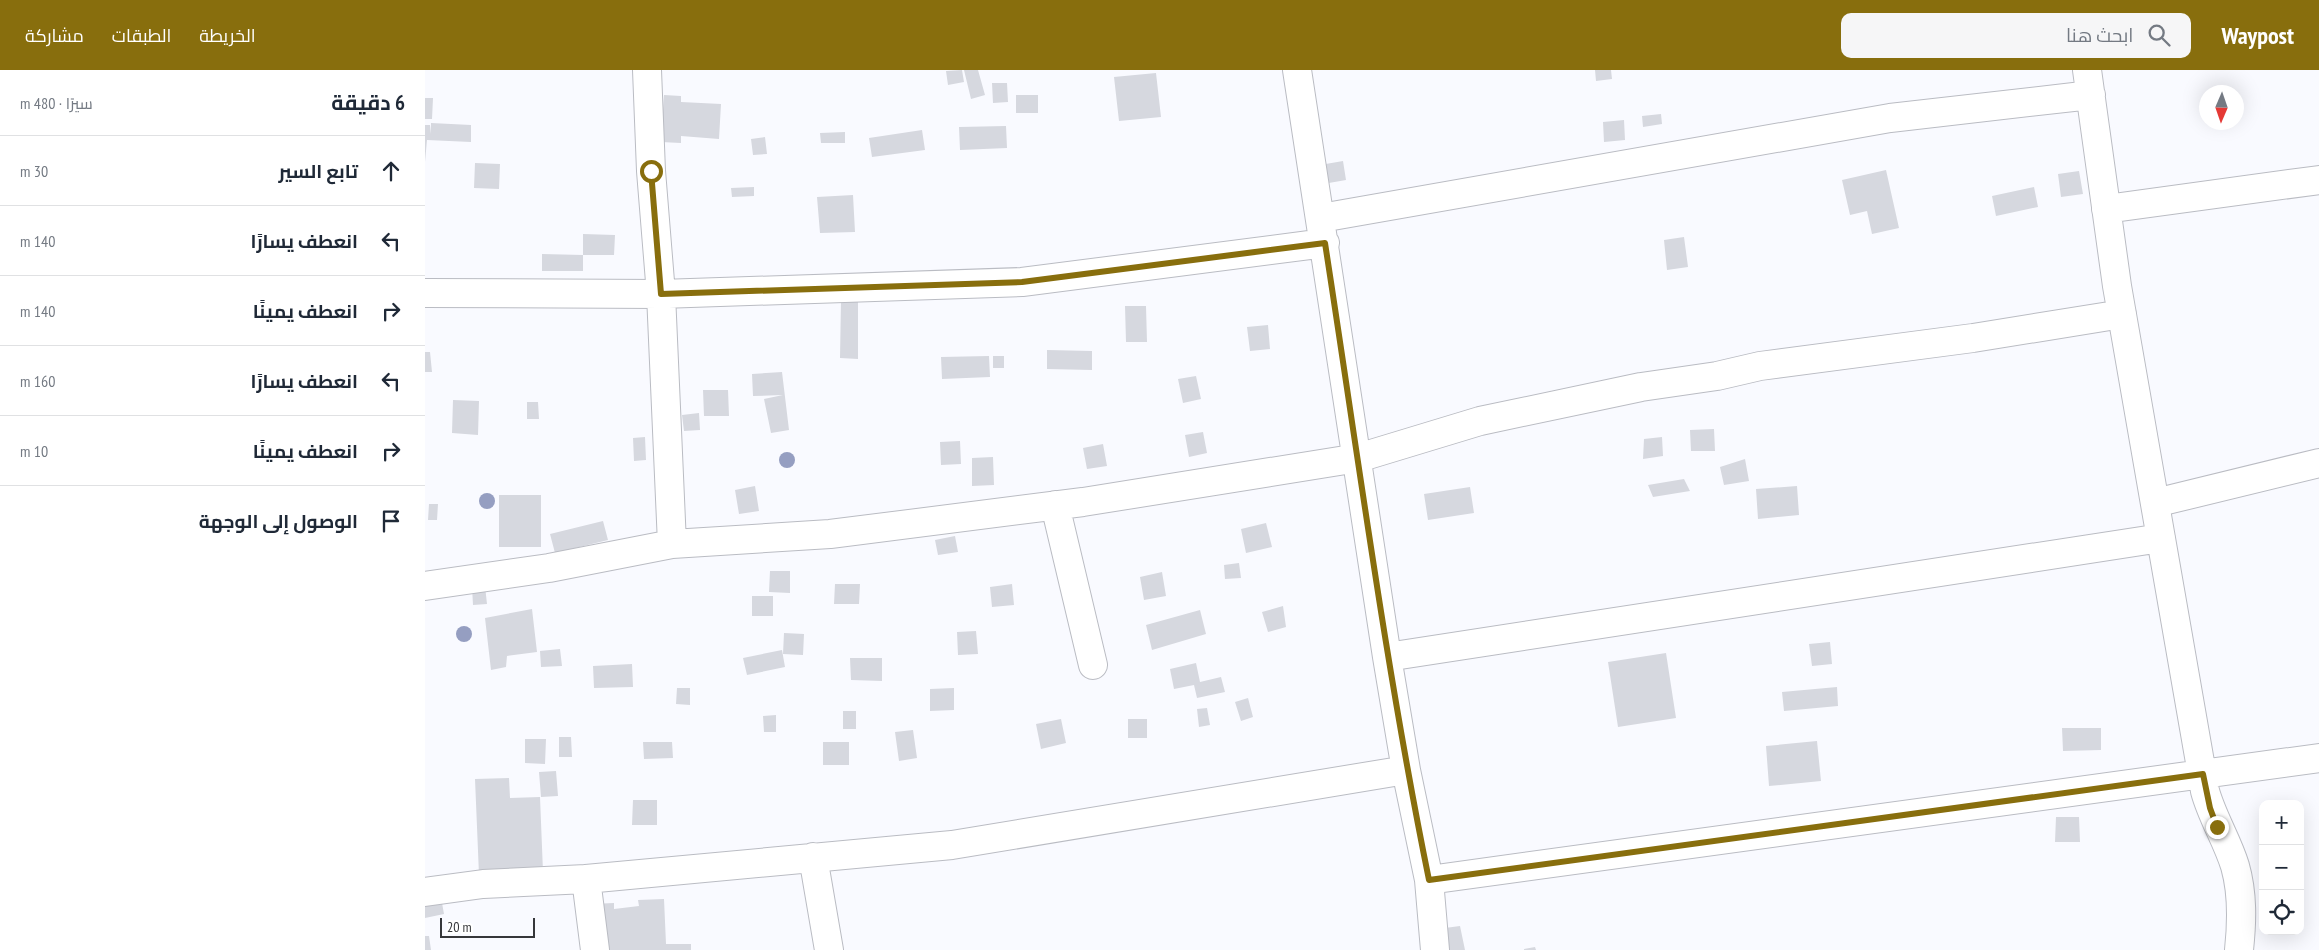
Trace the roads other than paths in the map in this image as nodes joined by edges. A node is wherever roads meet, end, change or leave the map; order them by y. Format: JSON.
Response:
{"nodes":[{"id":1,"x":647,"y":70,"type":"edge"},
{"id":2,"x":1297,"y":70,"type":"edge"},
{"id":3,"x":2089,"y":82,"type":"edge"},
{"id":4,"x":2319,"y":180,"type":"edge"},
{"id":5,"x":2106,"y":209,"type":"junction"},
{"id":6,"x":1323,"y":230,"type":"junction"},
{"id":7,"x":425,"y":293,"type":"edge"},
{"id":8,"x":661,"y":294,"type":"junction"},
{"id":9,"x":2122,"y":314,"type":"junction"},
{"id":10,"x":1358,"y":458,"type":"junction"},
{"id":11,"x":2319,"y":463,"type":"edge"},
{"id":12,"x":2155,"y":503,"type":"junction"},
{"id":13,"x":1055,"y":506,"type":"junction"},
{"id":14,"x":2161,"y":538,"type":"junction"},
{"id":15,"x":672,"y":544,"type":"junction"},
{"id":16,"x":425,"y":586,"type":"edge"},
{"id":17,"x":1387,"y":657,"type":"junction"},
{"id":18,"x":1093,"y":665,"type":"dead end"},
{"id":19,"x":2319,"y":758,"type":"edge"},
{"id":20,"x":1406,"y":770,"type":"junction"},
{"id":21,"x":2203,"y":774,"type":"junction"},
{"id":22,"x":813,"y":857,"type":"junction"},
{"id":23,"x":586,"y":879,"type":"junction"},
{"id":24,"x":1429,"y":880,"type":"junction"},
{"id":25,"x":425,"y":892,"type":"edge"},
{"id":26,"x":595,"y":950,"type":"edge"},
{"id":27,"x":829,"y":950,"type":"edge"},
{"id":28,"x":1435,"y":950,"type":"edge"},
{"id":29,"x":2239,"y":950,"type":"edge"}],
"edges":[{"from":1,"to":8,"type":"street"},
{"from":2,"to":6,"type":"street"},
{"from":3,"to":5,"type":"street"},
{"from":3,"to":6,"type":"street"},
{"from":4,"to":5,"type":"street"},
{"from":5,"to":9,"type":"street"},
{"from":6,"to":8,"type":"street"},
{"from":6,"to":10,"type":"street"},
{"from":7,"to":8,"type":"street"},
{"from":8,"to":15,"type":"street"},
{"from":9,"to":10,"type":"street"},
{"from":9,"to":12,"type":"street"},
{"from":10,"to":13,"type":"street"},
{"from":10,"to":17,"type":"street"},
{"from":11,"to":12,"type":"street"},
{"from":12,"to":14,"type":"street"},
{"from":13,"to":15,"type":"street"},
{"from":13,"to":18,"type":"street"},
{"from":14,"to":17,"type":"street"},
{"from":14,"to":21,"type":"street"},
{"from":15,"to":16,"type":"street"},
{"from":17,"to":20,"type":"street"},
{"from":19,"to":21,"type":"street"},
{"from":20,"to":22,"type":"street"},
{"from":20,"to":24,"type":"street"},
{"from":21,"to":24,"type":"street"},
{"from":21,"to":29,"type":"street"},
{"from":22,"to":23,"type":"street"},
{"from":22,"to":27,"type":"street"},
{"from":23,"to":25,"type":"street"},
{"from":23,"to":26,"type":"street"},
{"from":24,"to":28,"type":"street"}]}
